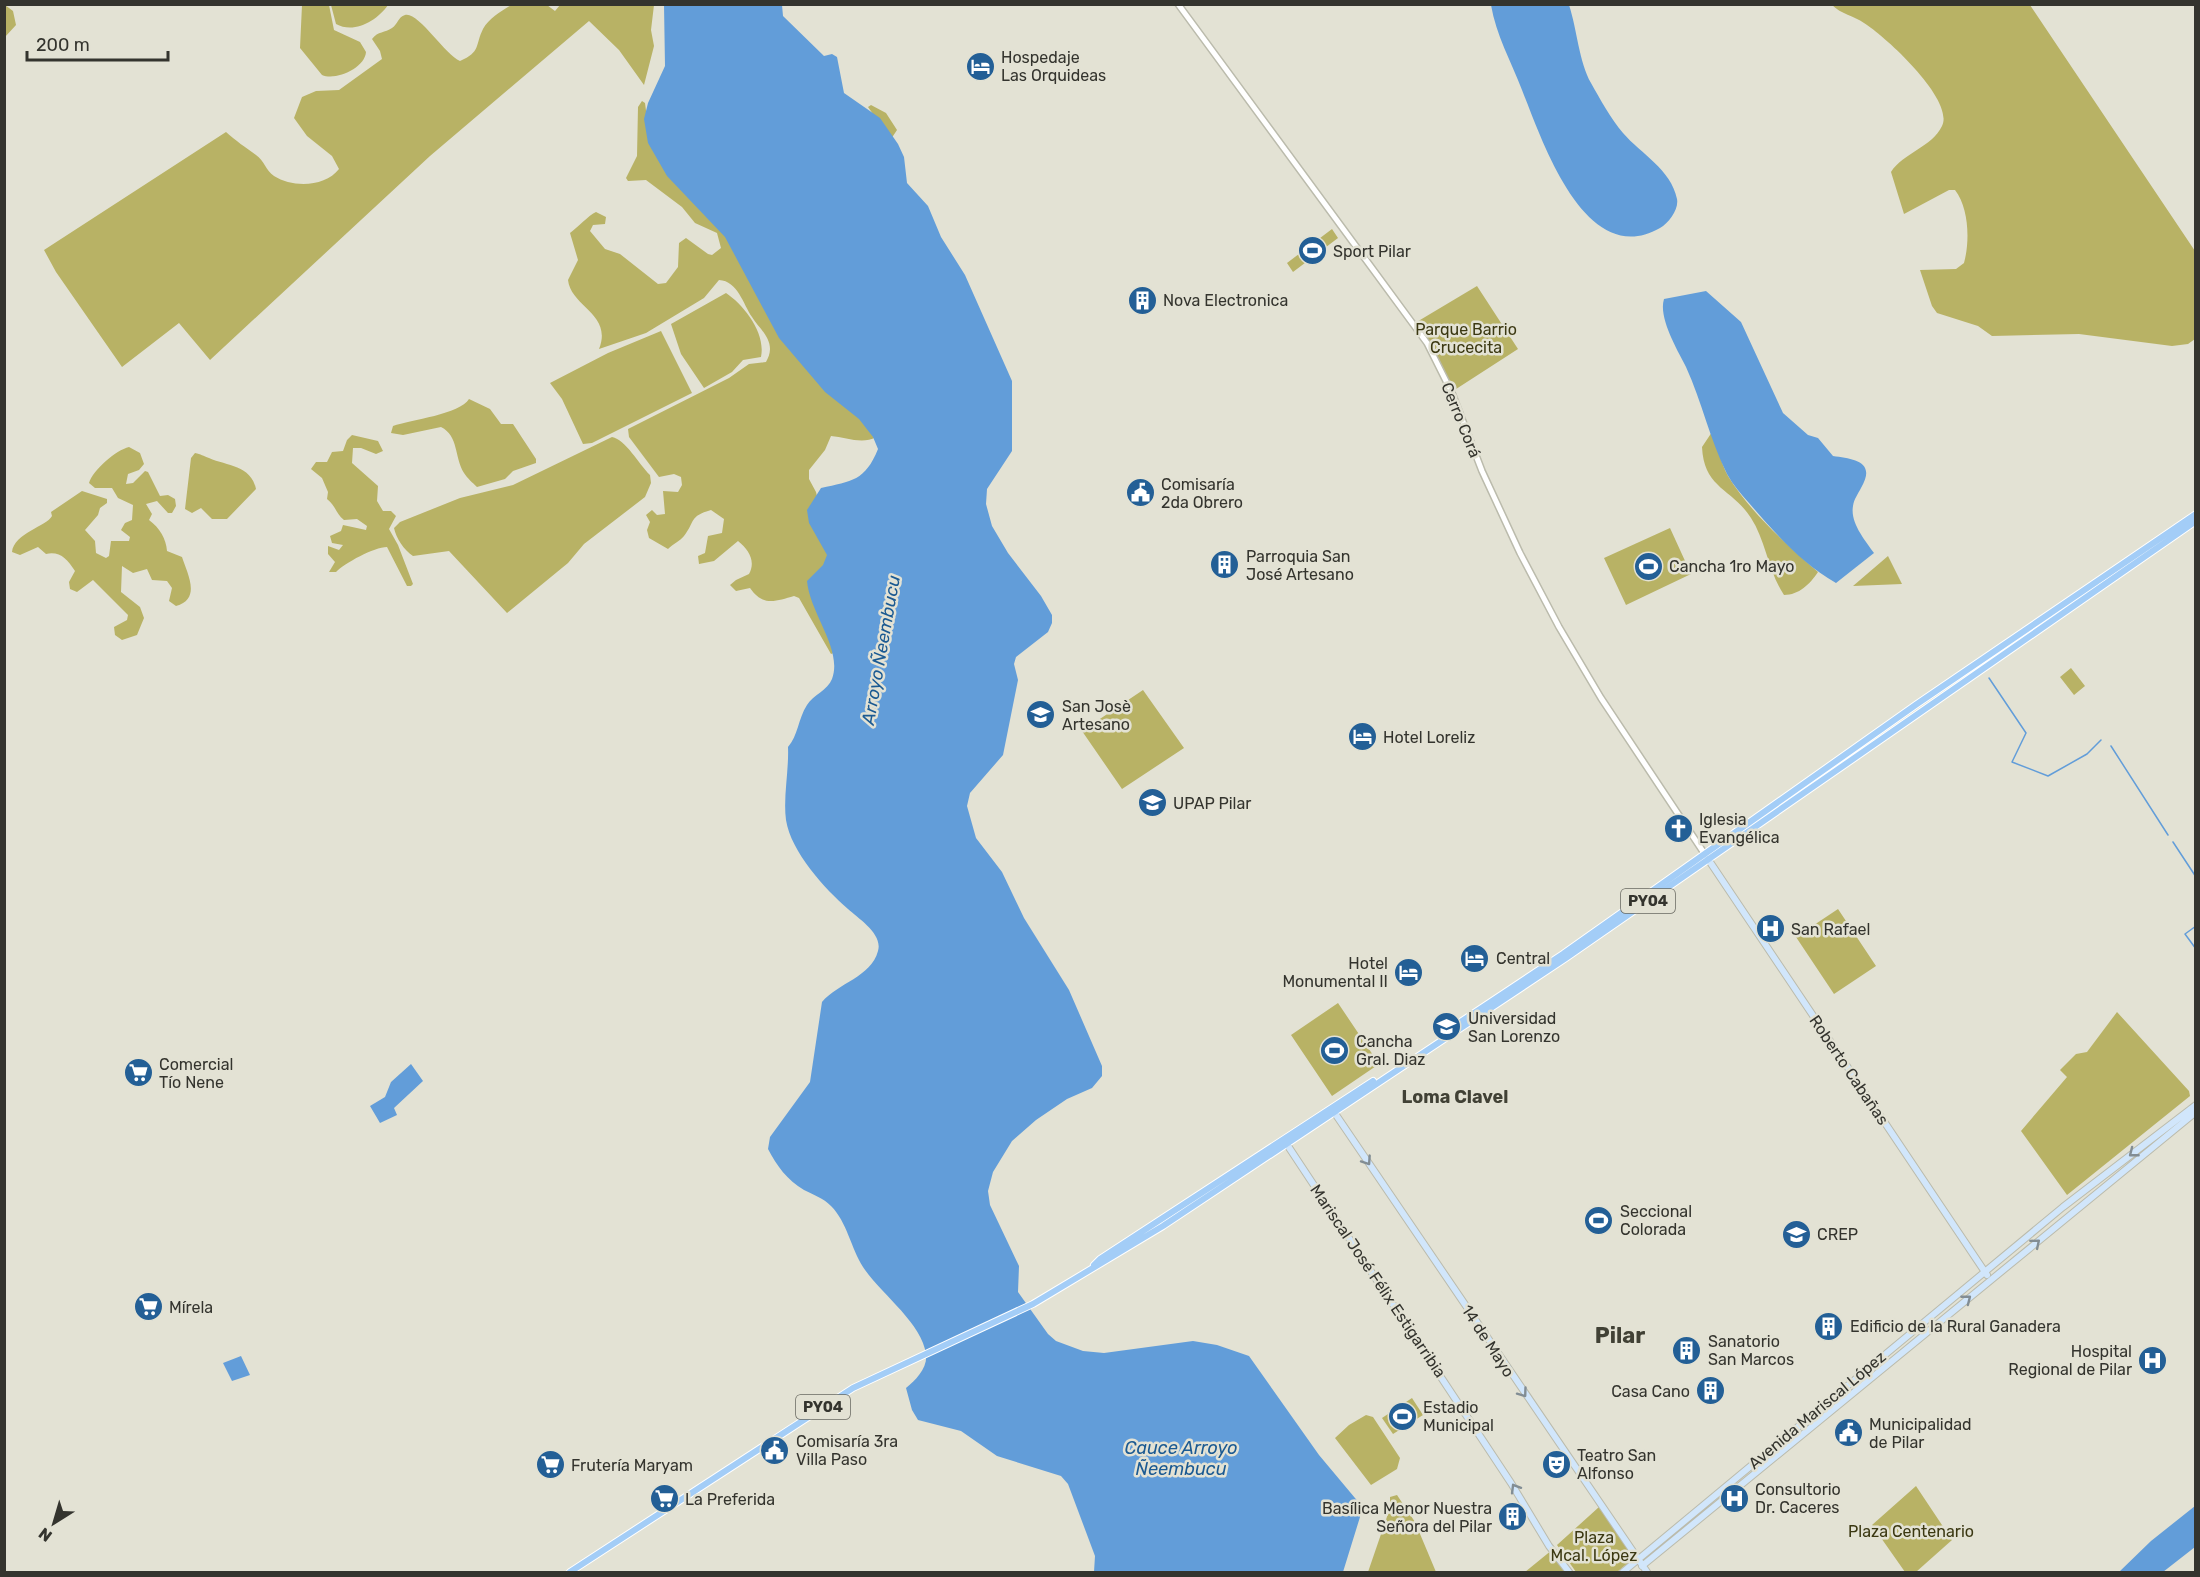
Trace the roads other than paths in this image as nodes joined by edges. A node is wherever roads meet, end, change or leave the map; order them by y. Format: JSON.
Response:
{"nodes":[{"id":1,"x":1178,"y":4,"type":"edge"},
{"id":2,"x":2196,"y":514,"type":"edge"},
{"id":3,"x":2196,"y":522,"type":"edge"},
{"id":4,"x":1706,"y":857,"type":"junction"},
{"id":5,"x":2196,"y":1105,"type":"edge"},
{"id":6,"x":1333,"y":1111,"type":"junction"},
{"id":7,"x":2196,"y":1112,"type":"edge"},
{"id":8,"x":1285,"y":1142,"type":"junction"},
{"id":9,"x":1986,"y":1274,"type":"junction"},
{"id":10,"x":1991,"y":1281,"type":"junction"},
{"id":11,"x":1638,"y":1560,"type":"junction"},
{"id":12,"x":1642,"y":1566,"type":"junction"},
{"id":13,"x":570,"y":1572,"type":"edge"},
{"id":14,"x":1569,"y":1572,"type":"edge"},
{"id":15,"x":1623,"y":1572,"type":"edge"},
{"id":16,"x":1647,"y":1572,"type":"edge"}],
"edges":[{"from":1,"to":4,"type":"street","name":"Cerro Corá"},
{"from":2,"to":4,"type":"main road","number":"PY04"},
{"from":3,"to":4,"type":"main road","number":"PY04"},
{"from":4,"to":6,"type":"main road","number":"PY04"},
{"from":4,"to":9,"type":"main road","name":"Roberto Cabañas"},
{"from":5,"to":9,"type":"main road","name":"Avenida Mariscal López","one_way":true},
{"from":6,"to":8,"type":"main road","number":"PY04"},
{"from":6,"to":11,"type":"main road","name":"14 de Mayo","one_way":true},
{"from":10,"to":7,"type":"main road","name":"Avenida Mariscal López","one_way":true},
{"from":8,"to":13,"type":"main road","number":"PY04"},
{"from":14,"to":8,"type":"main road","name":"Mariscal José Félix Estigarribia","one_way":true},
{"from":9,"to":10,"type":"main road","name":"Roberto Cabañas"},
{"from":9,"to":11,"type":"main road","name":"Avenida Mariscal López"},
{"from":12,"to":10,"type":"main road","name":"Avenida Mariscal López","one_way":true},
{"from":11,"to":12,"type":"main road","name":"14 de Mayo"},
{"from":11,"to":15,"type":"main road","name":"Avenida Mariscal López"},
{"from":12,"to":16,"type":"main road","name":"14 de Mayo"}]}
